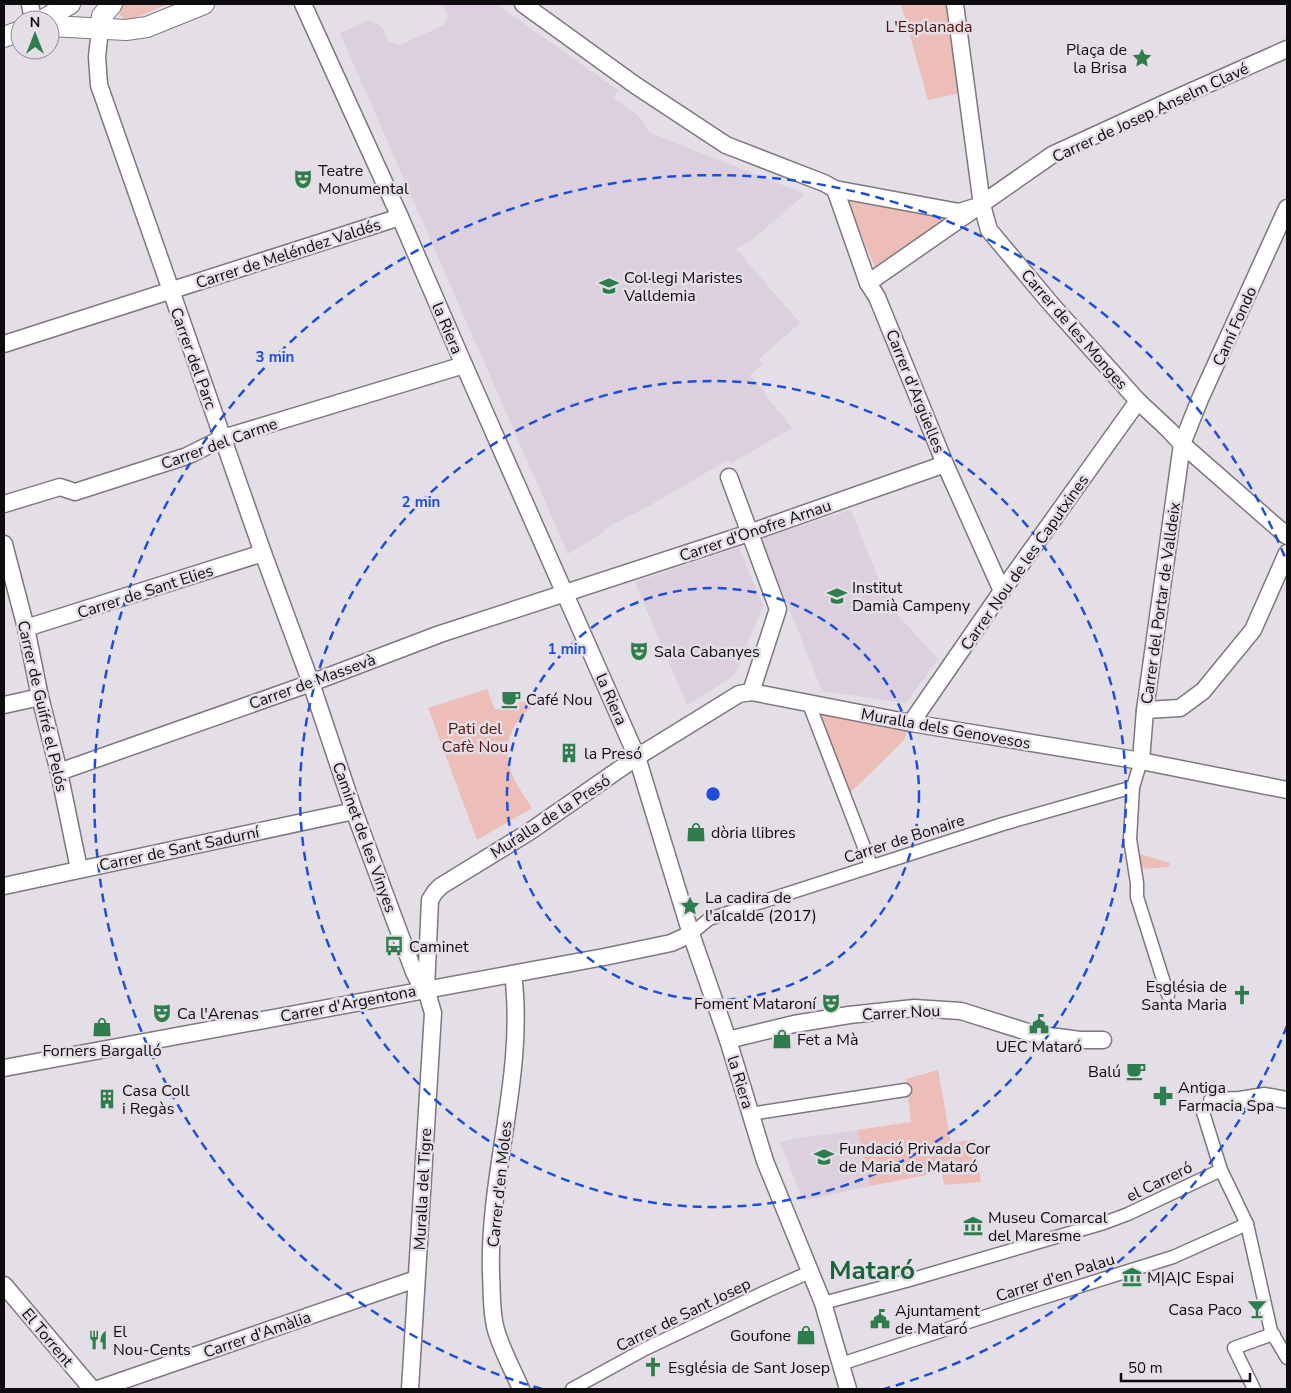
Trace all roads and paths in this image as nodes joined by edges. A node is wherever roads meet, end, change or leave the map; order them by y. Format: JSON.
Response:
{"nodes":[{"id":1,"x":112,"y":4,"type":"edge"},
{"id":2,"x":204,"y":4,"type":"edge"},
{"id":3,"x":303,"y":4,"type":"edge"},
{"id":4,"x":523,"y":4,"type":"edge"},
{"id":5,"x":955,"y":4,"type":"edge"},
{"id":6,"x":60,"y":27,"type":"edge"},
{"id":7,"x":100,"y":29,"type":"junction"},
{"id":8,"x":1287,"y":50,"type":"edge"},
{"id":9,"x":834,"y":189,"type":"junction"},
{"id":10,"x":982,"y":205,"type":"junction"},
{"id":11,"x":1287,"y":208,"type":"edge"},
{"id":12,"x":400,"y":217,"type":"junction"},
{"id":13,"x":868,"y":283,"type":"junction"},
{"id":14,"x":170,"y":291,"type":"junction"},
{"id":15,"x":4,"y":344,"type":"edge"},
{"id":16,"x":464,"y":364,"type":"junction"},
{"id":17,"x":1138,"y":401,"type":"junction"},
{"id":18,"x":223,"y":438,"type":"junction"},
{"id":19,"x":1182,"y":444,"type":"junction"},
{"id":20,"x":945,"y":464,"type":"junction"},
{"id":21,"x":729,"y":477,"type":"dead end"},
{"id":22,"x":4,"y":504,"type":"edge"},
{"id":23,"x":749,"y":533,"type":"junction"},
{"id":24,"x":1287,"y":536,"type":"edge"},
{"id":25,"x":4,"y":544,"type":"edge"},
{"id":26,"x":263,"y":553,"type":"junction"},
{"id":27,"x":1287,"y":553,"type":"edge"},
{"id":28,"x":1002,"y":591,"type":"junction"},
{"id":29,"x":565,"y":593,"type":"junction"},
{"id":30,"x":26,"y":628,"type":"junction"},
{"id":31,"x":310,"y":683,"type":"junction"},
{"id":32,"x":751,"y":692,"type":"junction"},
{"id":33,"x":40,"y":697,"type":"junction"},
{"id":34,"x":809,"y":704,"type":"junction"},
{"id":35,"x":4,"y":705,"type":"edge"},
{"id":36,"x":1145,"y":710,"type":"junction"},
{"id":37,"x":911,"y":723,"type":"junction"},
{"id":38,"x":637,"y":758,"type":"junction"},
{"id":39,"x":1141,"y":762,"type":"junction"},
{"id":40,"x":59,"y":772,"type":"junction"},
{"id":41,"x":1133,"y":787,"type":"junction"},
{"id":42,"x":1287,"y":790,"type":"edge"},
{"id":43,"x":354,"y":811,"type":"junction"},
{"id":44,"x":871,"y":866,"type":"junction"},
{"id":45,"x":79,"y":869,"type":"junction"},
{"id":46,"x":4,"y":886,"type":"edge"},
{"id":47,"x":691,"y":934,"type":"junction"},
{"id":48,"x":513,"y":974,"type":"junction"},
{"id":49,"x":426,"y":989,"type":"junction"},
{"id":50,"x":1168,"y":995,"type":"dead end"},
{"id":51,"x":728,"y":1040,"type":"junction"},
{"id":52,"x":1104,"y":1040,"type":"dead end"},
{"id":53,"x":4,"y":1067,"type":"edge"},
{"id":54,"x":905,"y":1090,"type":"dead end"},
{"id":55,"x":1287,"y":1100,"type":"edge"},
{"id":56,"x":1207,"y":1105,"type":"joint"},
{"id":57,"x":750,"y":1114,"type":"junction"},
{"id":58,"x":1220,"y":1170,"type":"junction"},
{"id":59,"x":1248,"y":1224,"type":"junction"},
{"id":60,"x":810,"y":1272,"type":"junction"},
{"id":61,"x":416,"y":1279,"type":"junction"},
{"id":62,"x":4,"y":1284,"type":"edge"},
{"id":63,"x":823,"y":1303,"type":"junction"},
{"id":64,"x":1281,"y":1341,"type":"edge"},
{"id":65,"x":1287,"y":1358,"type":"edge"},
{"id":66,"x":841,"y":1364,"type":"junction"},
{"id":67,"x":92,"y":1389,"type":"edge"},
{"id":68,"x":98,"y":1389,"type":"edge"},
{"id":69,"x":410,"y":1389,"type":"edge"},
{"id":70,"x":521,"y":1389,"type":"edge"},
{"id":71,"x":572,"y":1389,"type":"edge"},
{"id":72,"x":848,"y":1389,"type":"edge"},
{"id":73,"x":1254,"y":1389,"type":"edge"}],
"edges":[{"from":1,"to":7,"type":"street"},
{"from":2,"to":7,"type":"street"},
{"from":3,"to":12,"type":"street","name":"la Riera"},
{"from":4,"to":9,"type":"street"},
{"from":5,"to":10,"type":"street","name":"Carrer de les Monges"},
{"from":6,"to":7,"type":"street"},
{"from":7,"to":14,"type":"street","name":"Carrer del Parc"},
{"from":8,"to":10,"type":"street","name":"Carrer de Josep Anselm Clavé"},
{"from":9,"to":10,"type":"street"},
{"from":9,"to":13,"type":"street","name":"Carrer d'Argüelles"},
{"from":10,"to":13,"type":"street","name":"Carrer de Josep Anselm Clavé"},
{"from":10,"to":17,"type":"street","name":"Carrer de les Monges"},
{"from":11,"to":19,"type":"street","name":"Camí Fondo"},
{"from":12,"to":14,"type":"street","name":"Carrer de Meléndez Valdés"},
{"from":12,"to":16,"type":"street","name":"la Riera"},
{"from":13,"to":20,"type":"street","name":"Carrer d'Argüelles"},
{"from":14,"to":15,"type":"street","name":"Carrer de Meléndez Valdés"},
{"from":14,"to":18,"type":"street","name":"Carrer del Parc"},
{"from":16,"to":18,"type":"street","name":"Carrer del Carme"},
{"from":16,"to":29,"type":"street","name":"la Riera"},
{"from":17,"to":19,"type":"street","name":"Carrer de les Monges"},
{"from":17,"to":28,"type":"street","name":"Carrer Nou de les Caputxines"},
{"from":18,"to":22,"type":"street","name":"Carrer del Carme"},
{"from":18,"to":26,"type":"street","name":"Carrer del Parc"},
{"from":19,"to":24,"type":"street","name":"Carrer de les Monges"},
{"from":19,"to":36,"type":"street","name":"Carrer del Portar de Valldeix"},
{"from":20,"to":23,"type":"street","name":"Carrer d'Onofre Arnau"},
{"from":20,"to":28,"type":"street","name":"Carrer d'Argüelles"},
{"from":21,"to":23,"type":"street"},
{"from":23,"to":29,"type":"street","name":"Carrer d'Onofre Arnau"},
{"from":23,"to":32,"type":"street"},
{"from":25,"to":30,"type":"street","name":"Carrer de Guifré el Pelós"},
{"from":26,"to":30,"type":"street","name":"Carrer de Sant Elies"},
{"from":26,"to":31,"type":"street","name":"Carrer del Parc"},
{"from":27,"to":36,"type":"street"},
{"from":28,"to":37,"type":"street","name":"Carrer Nou de les Caputxines"},
{"from":29,"to":31,"type":"street","name":"Carrer de Massevà"},
{"from":29,"to":38,"type":"street","name":"la Riera"},
{"from":30,"to":33,"type":"street","name":"Carrer de Guifré el Pelós"},
{"from":31,"to":40,"type":"street","name":"Carrer de Massevà"},
{"from":31,"to":43,"type":"street","name":"Caminet de les Vinyes"},
{"from":32,"to":34,"type":"street","name":"Muralla dels Genovesos"},
{"from":32,"to":38,"type":"street","name":"Muralla de la Presó"},
{"from":33,"to":35,"type":"street"},
{"from":33,"to":40,"type":"street","name":"Carrer de Guifré el Pelós"},
{"from":34,"to":37,"type":"street","name":"Muralla dels Genovesos"},
{"from":34,"to":44,"type":"street"},
{"from":36,"to":39,"type":"street","name":"Carrer del Portar de Valldeix"},
{"from":37,"to":39,"type":"street","name":"Muralla dels Genovesos"},
{"from":38,"to":47,"type":"street","name":"la Riera"},
{"from":38,"to":49,"type":"street","name":"Muralla de la Presó"},
{"from":39,"to":41,"type":"street"},
{"from":39,"to":42,"type":"street","name":"Muralla dels Genovesos"},
{"from":40,"to":45,"type":"street","name":"Carrer de Guifré el Pelós"},
{"from":41,"to":44,"type":"street","name":"Carrer de Bonaire"},
{"from":41,"to":50,"type":"street"},
{"from":43,"to":45,"type":"street","name":"Carrer de Sant Sadurní"},
{"from":43,"to":49,"type":"street","name":"Caminet de les Vinyes"},
{"from":44,"to":47,"type":"street","name":"Carrer de Bonaire"},
{"from":45,"to":46,"type":"street","name":"Carrer de Sant Sadurní"},
{"from":47,"to":48,"type":"street","name":"Carrer d'Argentona"},
{"from":47,"to":51,"type":"street","name":"la Riera"},
{"from":48,"to":49,"type":"street","name":"Carrer d'Argentona"},
{"from":48,"to":70,"type":"street","name":"Carrer d'en Moles"},
{"from":49,"to":53,"type":"street","name":"Carrer d'Argentona"},
{"from":49,"to":61,"type":"street","name":"Muralla del Tigre"},
{"from":51,"to":52,"type":"street","name":"Carrer Nou"},
{"from":51,"to":57,"type":"street","name":"la Riera"},
{"from":54,"to":57,"type":"street"},
{"from":55,"to":56,"type":"street"},
{"from":56,"to":58,"type":"street"},
{"from":57,"to":60,"type":"street","name":"la Riera"},
{"from":58,"to":59,"type":"street"},
{"from":58,"to":63,"type":"street","name":"el Carreró"},
{"from":59,"to":64,"type":"street"},
{"from":59,"to":66,"type":"street","name":"Carrer d'en Palau"},
{"from":60,"to":63,"type":"street","name":"la Riera"},
{"from":60,"to":71,"type":"street","name":"Carrer de Sant Josep"},
{"from":61,"to":68,"type":"street","name":"Carrer d'Amàlia"},
{"from":61,"to":69,"type":"street","name":"Muralla del Tigre"},
{"from":62,"to":67,"type":"street","name":"El Torrent"},
{"from":63,"to":66,"type":"street","name":"la Riera"},
{"from":64,"to":65,"type":"street"},
{"from":64,"to":73,"type":"street"},
{"from":66,"to":72,"type":"street","name":"la Riera"}]}
